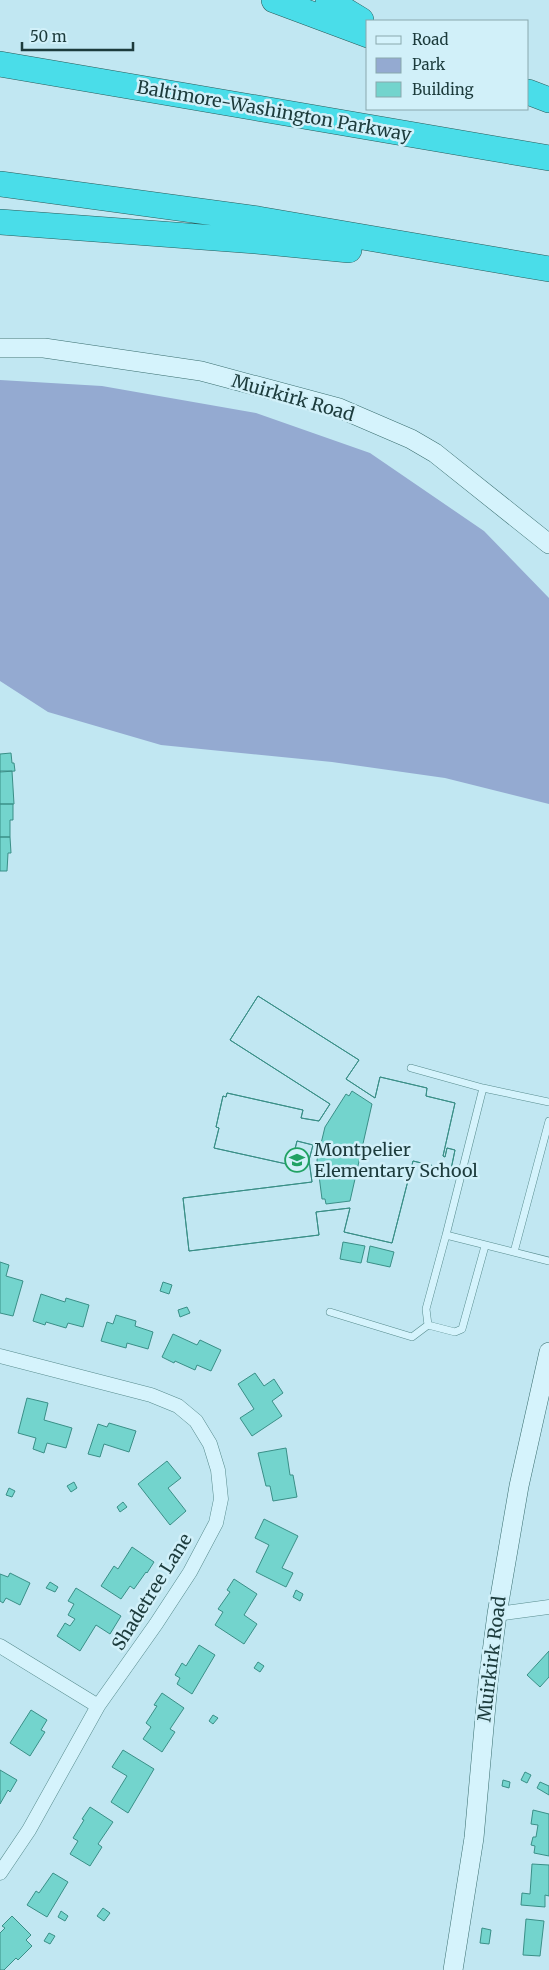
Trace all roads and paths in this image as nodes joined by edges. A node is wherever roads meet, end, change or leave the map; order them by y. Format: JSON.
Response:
{"nodes":[{"id":1,"x":274,"y":0,"type":"edge"},
{"id":2,"x":328,"y":0,"type":"edge"},
{"id":3,"x":366,"y":23,"type":"edge"},
{"id":4,"x":366,"y":34,"type":"edge"},
{"id":5,"x":0,"y":64,"type":"edge"},
{"id":6,"x":529,"y":92,"type":"edge"},
{"id":7,"x":549,"y":100,"type":"edge"},
{"id":8,"x":549,"y":158,"type":"edge"},
{"id":9,"x":0,"y":184,"type":"edge"},
{"id":10,"x":0,"y":222,"type":"edge"},
{"id":11,"x":549,"y":269,"type":"edge"},
{"id":12,"x":0,"y":348,"type":"edge"},
{"id":13,"x":549,"y":544,"type":"edge"},
{"id":14,"x":411,"y":1068,"type":"dead end"},
{"id":15,"x":483,"y":1088,"type":"junction"},
{"id":16,"x":549,"y":1102,"type":"edge"},
{"id":17,"x":549,"y":1121,"type":"edge"},
{"id":18,"x":446,"y":1235,"type":"junction"},
{"id":19,"x":486,"y":1246,"type":"junction"},
{"id":20,"x":514,"y":1252,"type":"junction"},
{"id":21,"x":549,"y":1261,"type":"edge"},
{"id":22,"x":330,"y":1312,"type":"dead end"},
{"id":23,"x":428,"y":1325,"type":"junction"},
{"id":24,"x":549,"y":1352,"type":"edge"},
{"id":25,"x":0,"y":1356,"type":"edge"},
{"id":26,"x":549,"y":1607,"type":"edge"},
{"id":27,"x":497,"y":1614,"type":"junction"},
{"id":28,"x":0,"y":1646,"type":"edge"},
{"id":29,"x":98,"y":1706,"type":"junction"},
{"id":30,"x":0,"y":1873,"type":"edge"},
{"id":31,"x":453,"y":1970,"type":"edge"}],
"edges":[{"from":1,"to":4,"type":"highway"},
{"from":2,"to":3,"type":"highway"},
{"from":5,"to":8,"type":"highway","name":"Baltimore-Washington Parkway"},
{"from":6,"to":7,"type":"highway"},
{"from":9,"to":11,"type":"highway"},
{"from":10,"to":11,"type":"highway"},
{"from":12,"to":13,"type":"main road","name":"Muirkirk Road"},
{"from":14,"to":15,"type":"lane"},
{"from":15,"to":16,"type":"lane"},
{"from":15,"to":18,"type":"lane"},
{"from":17,"to":20,"type":"lane"},
{"from":18,"to":19,"type":"lane"},
{"from":18,"to":23,"type":"lane"},
{"from":19,"to":20,"type":"lane"},
{"from":19,"to":23,"type":"lane"},
{"from":20,"to":21,"type":"lane"},
{"from":22,"to":23,"type":"lane"},
{"from":24,"to":27,"type":"main road","name":"Muirkirk Road"},
{"from":25,"to":29,"type":"street","name":"Shadetree Lane"},
{"from":26,"to":27,"type":"street"},
{"from":27,"to":31,"type":"main road","name":"Muirkirk Road"},
{"from":28,"to":29,"type":"street"},
{"from":29,"to":30,"type":"street","name":"Shadetree Lane"}]}
